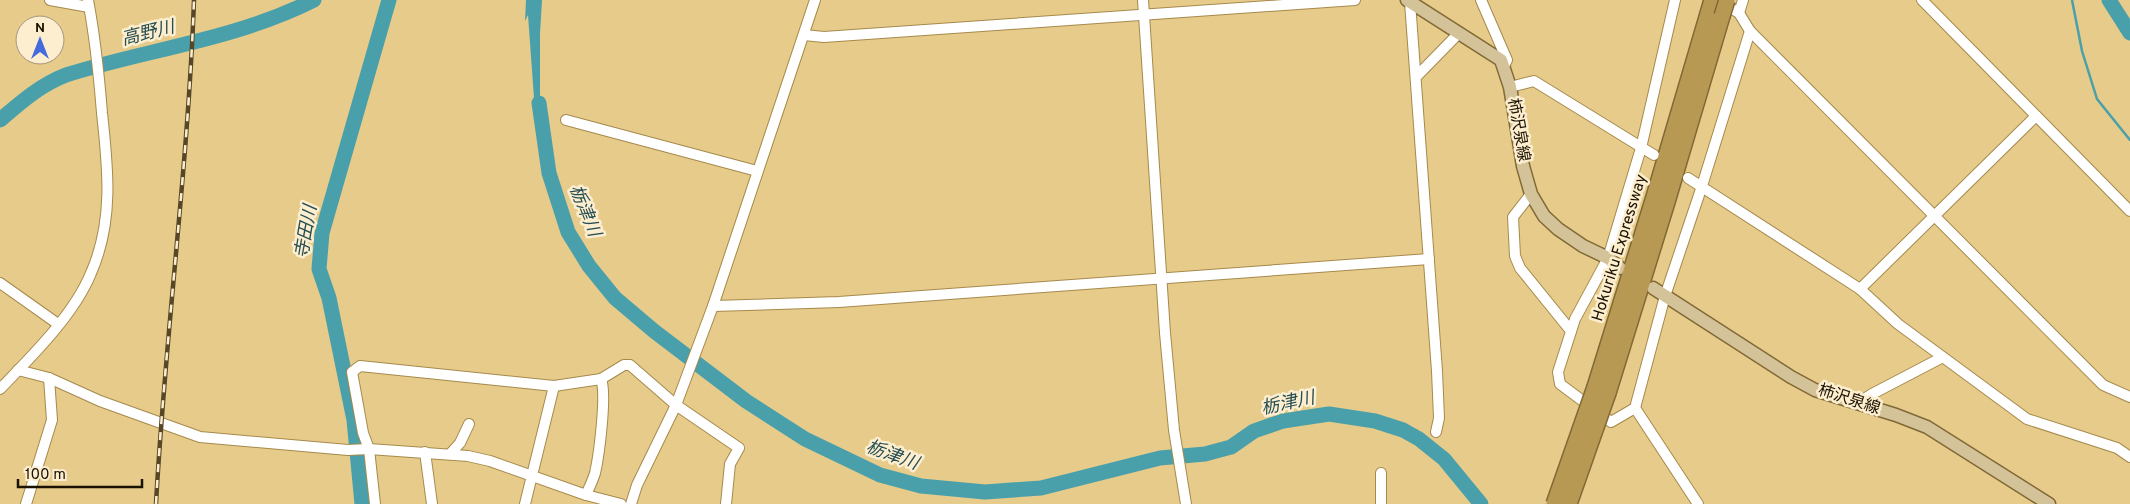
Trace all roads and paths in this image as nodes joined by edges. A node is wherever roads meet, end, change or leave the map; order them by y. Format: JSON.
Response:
{"nodes":[{"id":1,"x":50,"y":0,"type":"edge"},
{"id":2,"x":816,"y":0,"type":"edge"},
{"id":3,"x":1143,"y":0,"type":"edge"},
{"id":4,"x":1355,"y":0,"type":"edge"},
{"id":5,"x":1481,"y":0,"type":"edge"},
{"id":6,"x":1676,"y":0,"type":"edge"},
{"id":7,"x":1727,"y":0,"type":"edge"},
{"id":8,"x":1743,"y":0,"type":"edge"},
{"id":9,"x":1922,"y":0,"type":"edge"},
{"id":10,"x":1408,"y":1,"type":"edge"},
{"id":11,"x":88,"y":4,"type":"edge"},
{"id":12,"x":1715,"y":6,"type":"edge"},
{"id":13,"x":1739,"y":14,"type":"junction"},
{"id":14,"x":1145,"y":16,"type":"junction"},
{"id":15,"x":1750,"y":31,"type":"junction"},
{"id":16,"x":1459,"y":33,"type":"junction"},
{"id":17,"x":804,"y":36,"type":"junction"},
{"id":18,"x":1503,"y":68,"type":"junction"},
{"id":19,"x":1416,"y":77,"type":"junction"},
{"id":20,"x":1510,"y":88,"type":"junction"},
{"id":21,"x":2036,"y":116,"type":"junction"},
{"id":22,"x":566,"y":120,"type":"dead end"},
{"id":23,"x":1641,"y":148,"type":"junction"},
{"id":24,"x":1654,"y":155,"type":"dead end"},
{"id":25,"x":757,"y":171,"type":"junction"},
{"id":26,"x":1688,"y":178,"type":"dead end"},
{"id":27,"x":1702,"y":186,"type":"junction"},
{"id":28,"x":1531,"y":194,"type":"junction"},
{"id":29,"x":2130,"y":211,"type":"edge"},
{"id":30,"x":1934,"y":215,"type":"junction"},
{"id":31,"x":1608,"y":258,"type":"junction"},
{"id":32,"x":1429,"y":259,"type":"junction"},
{"id":33,"x":1620,"y":268,"type":"dead end"},
{"id":34,"x":1162,"y":278,"type":"junction"},
{"id":35,"x":0,"y":283,"type":"edge"},
{"id":36,"x":1653,"y":288,"type":"dead end"},
{"id":37,"x":1860,"y":289,"type":"junction"},
{"id":38,"x":1665,"y":296,"type":"junction"},
{"id":39,"x":713,"y":306,"type":"junction"},
{"id":40,"x":58,"y":324,"type":"junction"},
{"id":41,"x":1571,"y":331,"type":"junction"},
{"id":42,"x":1941,"y":358,"type":"junction"},
{"id":43,"x":18,"y":370,"type":"junction"},
{"id":44,"x":50,"y":378,"type":"junction"},
{"id":45,"x":601,"y":379,"type":"junction"},
{"id":46,"x":554,"y":386,"type":"junction"},
{"id":47,"x":0,"y":389,"type":"edge"},
{"id":48,"x":1601,"y":390,"type":"junction"},
{"id":49,"x":2130,"y":397,"type":"edge"},
{"id":50,"x":1858,"y":404,"type":"junction"},
{"id":51,"x":676,"y":405,"type":"junction"},
{"id":52,"x":1635,"y":408,"type":"junction"},
{"id":53,"x":469,"y":424,"type":"dead end"},
{"id":54,"x":1436,"y":432,"type":"dead end"},
{"id":55,"x":369,"y":449,"type":"junction"},
{"id":56,"x":425,"y":452,"type":"junction"},
{"id":57,"x":450,"y":454,"type":"junction"},
{"id":58,"x":2130,"y":458,"type":"edge"},
{"id":59,"x":1381,"y":474,"type":"dead end"},
{"id":60,"x":530,"y":475,"type":"junction"},
{"id":61,"x":586,"y":495,"type":"junction"},
{"id":62,"x":26,"y":504,"type":"edge"},
{"id":63,"x":375,"y":504,"type":"edge"},
{"id":64,"x":432,"y":504,"type":"edge"},
{"id":65,"x":525,"y":504,"type":"edge"},
{"id":66,"x":621,"y":504,"type":"edge"},
{"id":67,"x":632,"y":504,"type":"edge"},
{"id":68,"x":726,"y":504,"type":"edge"},
{"id":69,"x":1186,"y":504,"type":"edge"},
{"id":70,"x":1381,"y":504,"type":"edge"},
{"id":71,"x":1554,"y":504,"type":"edge"},
{"id":72,"x":1569,"y":504,"type":"edge"},
{"id":73,"x":1698,"y":504,"type":"edge"},
{"id":74,"x":2049,"y":504,"type":"edge"}],
"edges":[{"from":1,"to":11,"type":"street"},
{"from":2,"to":17,"type":"street"},
{"from":3,"to":14,"type":"street"},
{"from":4,"to":14,"type":"street"},
{"from":5,"to":18,"type":"street"},
{"from":6,"to":23,"type":"street"},
{"from":7,"to":12,"type":"highway","name":"Hokuriku Expressway","bridge":true},
{"from":8,"to":13,"type":"street"},
{"from":9,"to":21,"type":"street"},
{"from":10,"to":16,"type":"main road","name":"柿沢泉線"},
{"from":10,"to":19,"type":"street"},
{"from":11,"to":40,"type":"street"},
{"from":12,"to":13,"type":"street"},
{"from":12,"to":48,"type":"highway","name":"Hokuriku Expressway"},
{"from":13,"to":15,"type":"street"},
{"from":14,"to":17,"type":"street"},
{"from":14,"to":34,"type":"street"},
{"from":15,"to":27,"type":"street"},
{"from":15,"to":30,"type":"street"},
{"from":16,"to":18,"type":"main road","name":"柿沢泉線"},
{"from":16,"to":19,"type":"street"},
{"from":17,"to":25,"type":"street"},
{"from":18,"to":20,"type":"main road","name":"柿沢泉線"},
{"from":19,"to":32,"type":"street"},
{"from":20,"to":23,"type":"street"},
{"from":20,"to":28,"type":"main road","name":"柿沢泉線"},
{"from":21,"to":29,"type":"street"},
{"from":21,"to":30,"type":"street"},
{"from":22,"to":25,"type":"street"},
{"from":23,"to":24,"type":"street"},
{"from":23,"to":31,"type":"street"},
{"from":25,"to":39,"type":"street"},
{"from":26,"to":27,"type":"street"},
{"from":27,"to":37,"type":"street"},
{"from":27,"to":38,"type":"street"},
{"from":28,"to":31,"type":"main road","name":"柿沢泉線"},
{"from":28,"to":41,"type":"street"},
{"from":30,"to":37,"type":"street"},
{"from":30,"to":49,"type":"street"},
{"from":31,"to":33,"type":"main road","name":"柿沢泉線"},
{"from":31,"to":41,"type":"street"},
{"from":32,"to":34,"type":"street"},
{"from":32,"to":54,"type":"street"},
{"from":34,"to":39,"type":"street"},
{"from":34,"to":69,"type":"street"},
{"from":35,"to":40,"type":"street"},
{"from":36,"to":38,"type":"main road","name":"柿沢泉線"},
{"from":37,"to":42,"type":"street"},
{"from":38,"to":50,"type":"main road","name":"柿沢泉線"},
{"from":38,"to":52,"type":"street"},
{"from":39,"to":51,"type":"street"},
{"from":40,"to":43,"type":"street"},
{"from":41,"to":52,"type":"street"},
{"from":42,"to":50,"type":"street"},
{"from":42,"to":58,"type":"street"},
{"from":43,"to":44,"type":"street"},
{"from":43,"to":47,"type":"street"},
{"from":44,"to":55,"type":"street"},
{"from":44,"to":62,"type":"street"},
{"from":45,"to":46,"type":"street"},
{"from":45,"to":51,"type":"street"},
{"from":45,"to":61,"type":"street"},
{"from":46,"to":55,"type":"street"},
{"from":46,"to":60,"type":"street"},
{"from":48,"to":71,"type":"highway","name":"Hokuriku Expressway","bridge":true},
{"from":48,"to":72,"type":"highway","name":"Hokuriku Expressway","bridge":true},
{"from":50,"to":74,"type":"main road","name":"柿沢泉線"},
{"from":51,"to":67,"type":"street"},
{"from":51,"to":68,"type":"street"},
{"from":52,"to":73,"type":"street"},
{"from":53,"to":57,"type":"street"},
{"from":55,"to":56,"type":"street"},
{"from":55,"to":63,"type":"street"},
{"from":56,"to":57,"type":"street"},
{"from":56,"to":64,"type":"street"},
{"from":57,"to":60,"type":"street"},
{"from":59,"to":70,"type":"street"},
{"from":60,"to":61,"type":"street"},
{"from":60,"to":65,"type":"street"},
{"from":61,"to":66,"type":"street"}]}
